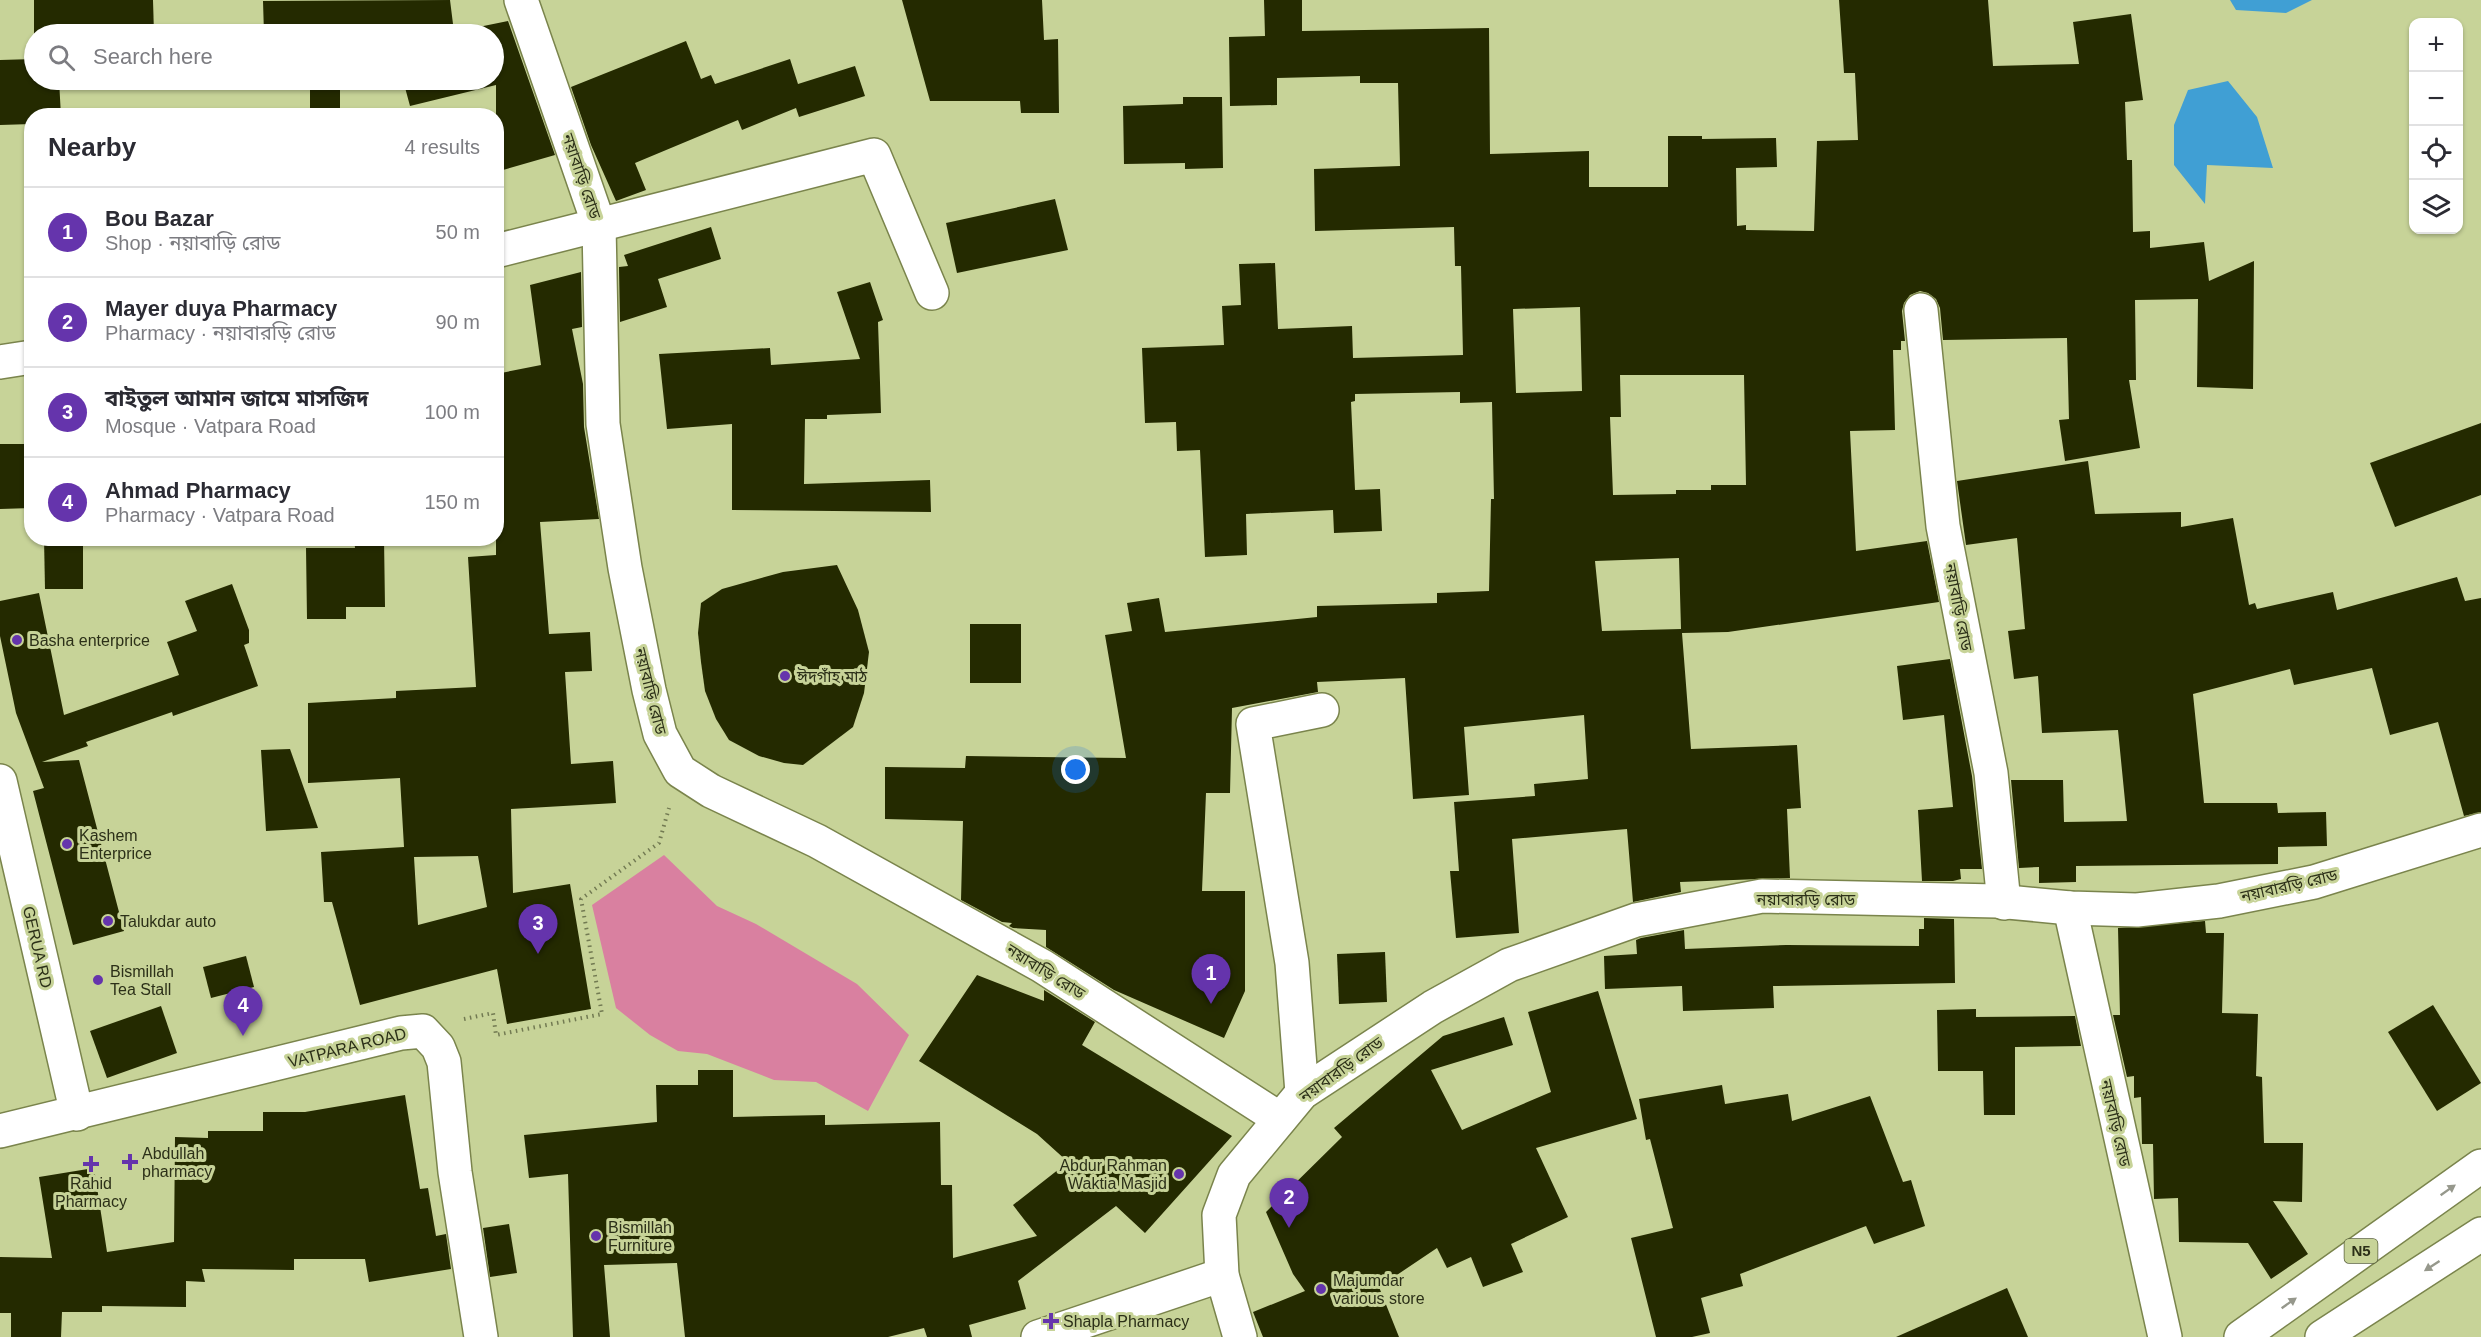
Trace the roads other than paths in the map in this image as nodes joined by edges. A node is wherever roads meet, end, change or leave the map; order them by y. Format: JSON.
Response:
{"nodes":[{"id":1,"x":521,"y":0,"type":"edge"},
{"id":2,"x":599,"y":225,"type":"junction"},
{"id":3,"x":504,"y":249,"type":"edge"},
{"id":4,"x":932,"y":293,"type":"dead end"},
{"id":5,"x":1921,"y":310,"type":"dead end"},
{"id":6,"x":24,"y":358,"type":"edge"},
{"id":7,"x":0,"y":362,"type":"edge"},
{"id":8,"x":1322,"y":710,"type":"dead end"},
{"id":9,"x":0,"y":781,"type":"edge"},
{"id":10,"x":2481,"y":830,"type":"edge"},
{"id":11,"x":2004,"y":903,"type":"junction"},
{"id":12,"x":2070,"y":908,"type":"junction"},
{"id":13,"x":1302,"y":1093,"type":"junction"},
{"id":14,"x":77,"y":1113,"type":"junction"},
{"id":15,"x":1280,"y":1119,"type":"junction"},
{"id":16,"x":0,"y":1131,"type":"edge"},
{"id":17,"x":2481,"y":1166,"type":"edge"},
{"id":18,"x":2481,"y":1234,"type":"edge"},
{"id":19,"x":1222,"y":1275,"type":"junction"},
{"id":20,"x":481,"y":1337,"type":"edge"},
{"id":21,"x":1038,"y":1337,"type":"edge"},
{"id":22,"x":1240,"y":1337,"type":"edge"},
{"id":23,"x":2165,"y":1337,"type":"edge"},
{"id":24,"x":2241,"y":1337,"type":"edge"},
{"id":25,"x":2322,"y":1337,"type":"edge"}],
"edges":[{"from":1,"to":2,"type":"main road","name":"নয়াবাড়ি রোড"},
{"from":2,"to":3,"type":"main road"},
{"from":2,"to":4,"type":"main road"},
{"from":2,"to":15,"type":"main road","name":"নয়াবাড়ি রোড"},
{"from":5,"to":11,"type":"main road","name":"নয়াবাড়ি রোড"},
{"from":6,"to":7,"type":"main road"},
{"from":8,"to":13,"type":"main road"},
{"from":9,"to":14,"type":"main road","name":"GERUA RD"},
{"from":10,"to":12,"type":"main road","name":"নয়াবারড়ি রোড"},
{"from":11,"to":12,"type":"main road","name":"নয়াবারড়ি রোড"},
{"from":11,"to":13,"type":"main road","name":"নয়াবারড়ি রোড"},
{"from":12,"to":23,"type":"main road","name":"নয়াবাড়ি রোড"},
{"from":13,"to":15,"type":"main road","name":"নয়াবারড়ি রোড"},
{"from":14,"to":16,"type":"main road","name":"VATPARA ROAD"},
{"from":14,"to":20,"type":"main road","name":"VATPARA ROAD"},
{"from":15,"to":19,"type":"main road","name":"নয়াবারড়ি রোড"},
{"from":24,"to":17,"type":"main road","number":"N5","one_way":true},
{"from":18,"to":25,"type":"main road","one_way":true},
{"from":19,"to":21,"type":"main road"},
{"from":19,"to":22,"type":"main road"}]}
